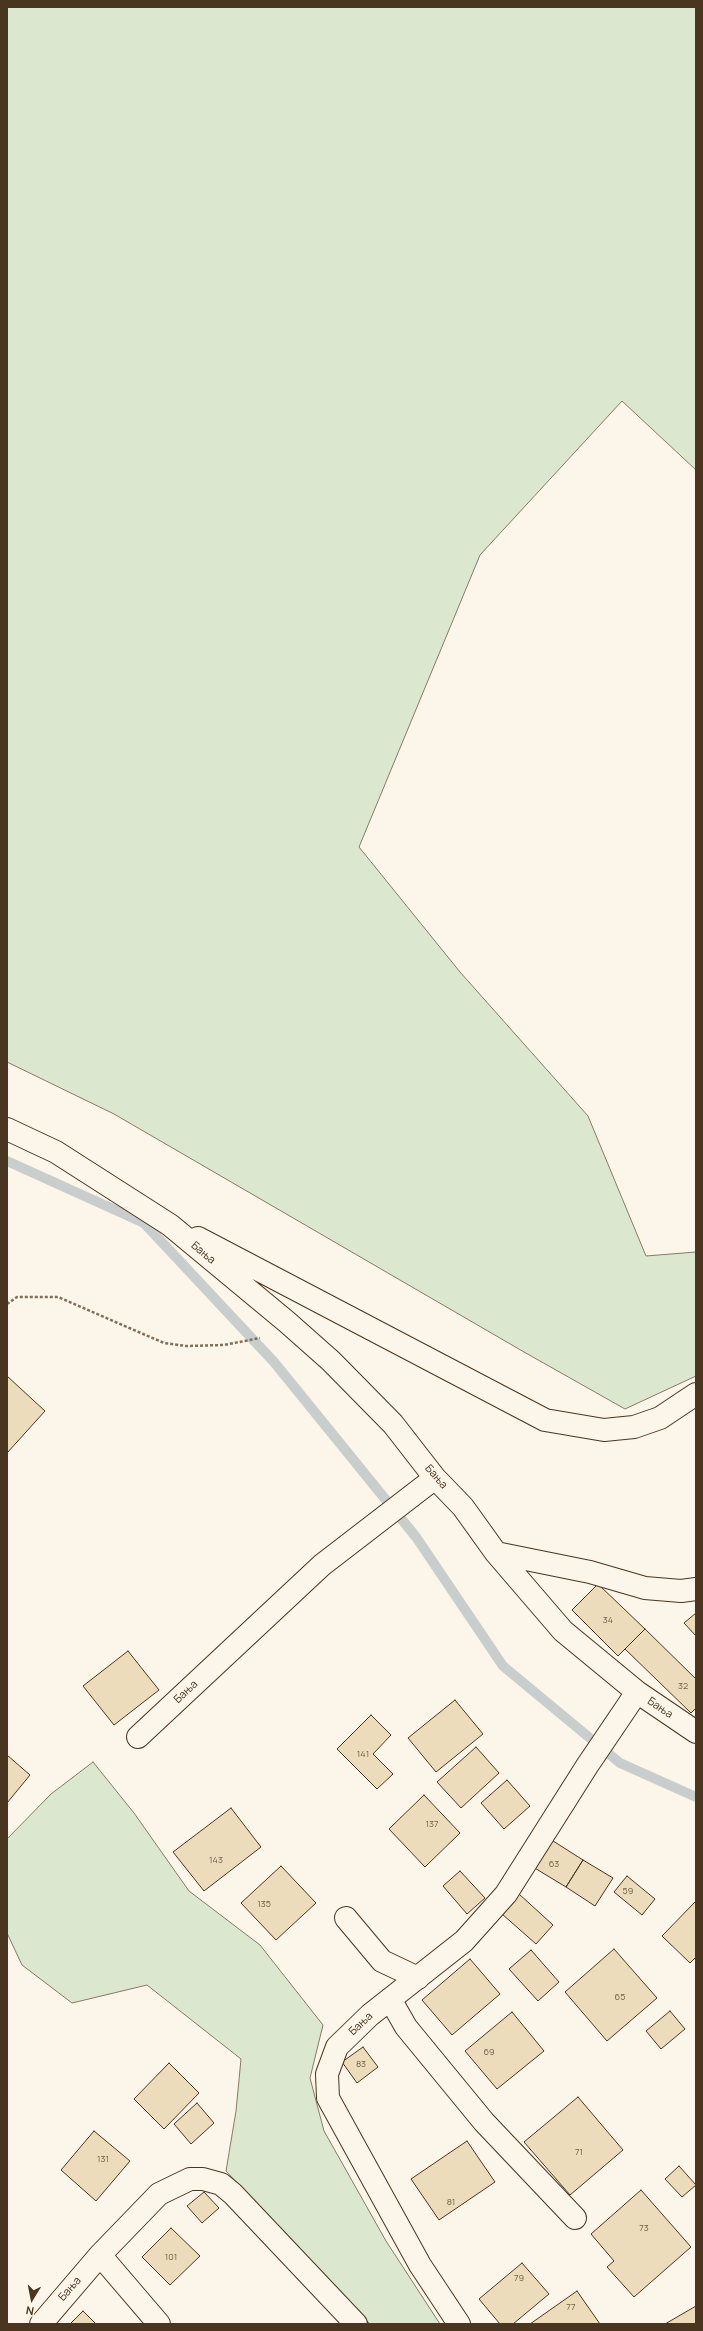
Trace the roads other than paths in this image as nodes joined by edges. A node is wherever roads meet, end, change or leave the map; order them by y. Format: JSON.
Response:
{"nodes":[{"id":1,"x":7,"y":1129,"type":"edge"},
{"id":2,"x":170,"y":1225,"type":"junction"},
{"id":3,"x":696,"y":1394,"type":"edge"},
{"id":4,"x":435,"y":1478,"type":"junction"},
{"id":5,"x":496,"y":1553,"type":"junction"},
{"id":6,"x":696,"y":1590,"type":"edge"},
{"id":7,"x":637,"y":1692,"type":"junction"},
{"id":8,"x":696,"y":1732,"type":"edge"},
{"id":9,"x":138,"y":1737,"type":"dead end"},
{"id":10,"x":346,"y":1918,"type":"dead end"},
{"id":11,"x":418,"y":1978,"type":"junction"},
{"id":12,"x":390,"y":1999,"type":"junction"},
{"id":13,"x":575,"y":2218,"type":"dead end"},
{"id":14,"x":100,"y":2255,"type":"junction"},
{"id":15,"x":41,"y":2324,"type":"edge"},
{"id":16,"x":159,"y":2324,"type":"edge"},
{"id":17,"x":356,"y":2324,"type":"edge"},
{"id":18,"x":459,"y":2324,"type":"edge"}],
"edges":[{"from":1,"to":2,"type":"street","name":"Бања"},
{"from":2,"to":3,"type":"street","name":"Бања"},
{"from":2,"to":4,"type":"street","name":"Бања"},
{"from":4,"to":5,"type":"street","name":"Бања"},
{"from":4,"to":9,"type":"street","name":"Бања"},
{"from":5,"to":6,"type":"street"},
{"from":5,"to":7,"type":"street","name":"Бања"},
{"from":7,"to":8,"type":"street","name":"Бања"},
{"from":7,"to":11,"type":"street","name":"Бања"},
{"from":10,"to":11,"type":"street"},
{"from":11,"to":12,"type":"street","name":"Бања"},
{"from":12,"to":13,"type":"street"},
{"from":12,"to":18,"type":"street","name":"Бања"},
{"from":14,"to":15,"type":"street","name":"Бања"},
{"from":14,"to":16,"type":"street"},
{"from":14,"to":17,"type":"street","name":"Бања"}]}
